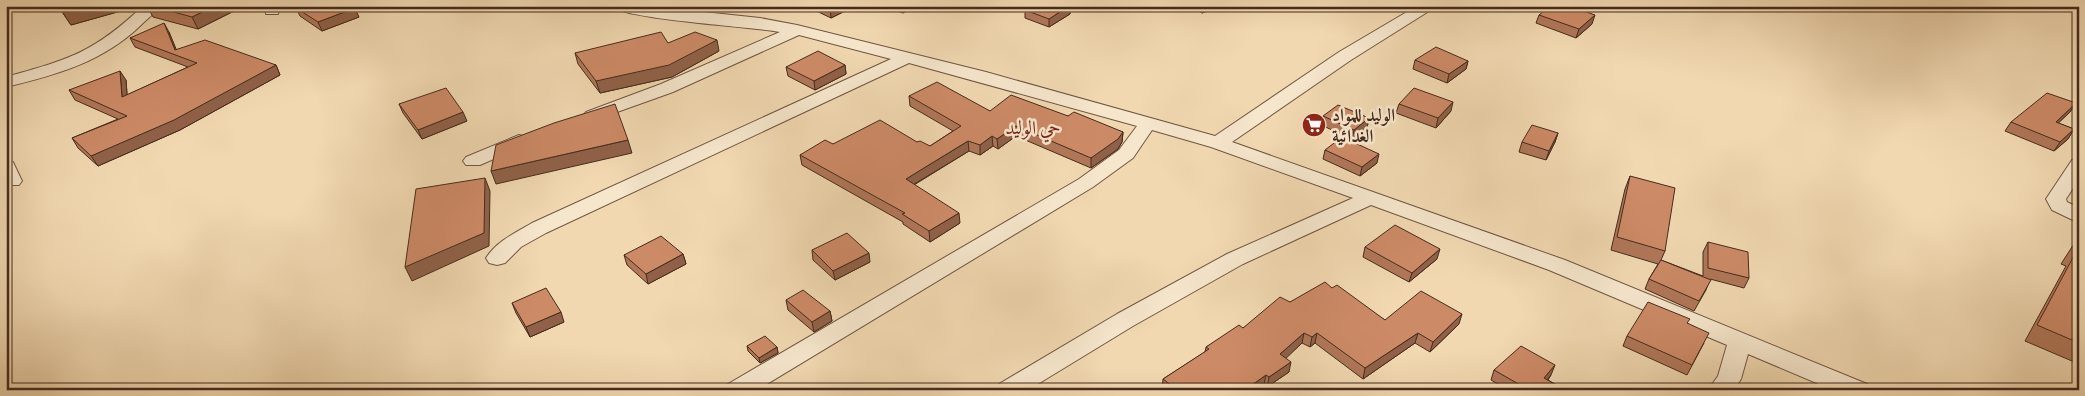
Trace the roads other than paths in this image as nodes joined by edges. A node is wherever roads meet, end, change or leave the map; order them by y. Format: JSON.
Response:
{"nodes":[{"id":1,"x":152,"y":6,"type":"edge"},
{"id":2,"x":619,"y":6,"type":"edge"},
{"id":3,"x":738,"y":6,"type":"edge"},
{"id":4,"x":1429,"y":6,"type":"edge"},
{"id":5,"x":721,"y":20,"type":"junction"},
{"id":6,"x":797,"y":30,"type":"junction"},
{"id":7,"x":908,"y":58,"type":"junction"},
{"id":8,"x":6,"y":82,"type":"edge"},
{"id":9,"x":577,"y":121,"type":"edge"},
{"id":10,"x":1147,"y":125,"type":"junction"},
{"id":11,"x":537,"y":135,"type":"edge"},
{"id":12,"x":1218,"y":143,"type":"junction"},
{"id":13,"x":473,"y":161,"type":"dead end"},
{"id":14,"x":2079,"y":164,"type":"edge"},
{"id":15,"x":1372,"y":197,"type":"junction"},
{"id":16,"x":2079,"y":217,"type":"edge"},
{"id":17,"x":497,"y":258,"type":"dead end"},
{"id":18,"x":1739,"y":342,"type":"junction"},
{"id":19,"x":737,"y":390,"type":"edge"},
{"id":20,"x":1008,"y":390,"type":"edge"},
{"id":21,"x":1720,"y":390,"type":"edge"},
{"id":22,"x":1858,"y":390,"type":"edge"}],
"edges":[{"from":1,"to":8,"type":"street"},
{"from":2,"to":5,"type":"street"},
{"from":3,"to":5,"type":"street"},
{"from":4,"to":12,"type":"street"},
{"from":5,"to":6,"type":"street"},
{"from":6,"to":7,"type":"street"},
{"from":6,"to":9,"type":"street"},
{"from":7,"to":10,"type":"street"},
{"from":7,"to":17,"type":"street"},
{"from":10,"to":12,"type":"street"},
{"from":10,"to":19,"type":"street"},
{"from":11,"to":13,"type":"street"},
{"from":12,"to":15,"type":"street"},
{"from":14,"to":16,"type":"street"},
{"from":15,"to":18,"type":"street"},
{"from":15,"to":20,"type":"street"},
{"from":18,"to":21,"type":"street"},
{"from":18,"to":22,"type":"street"}]}
